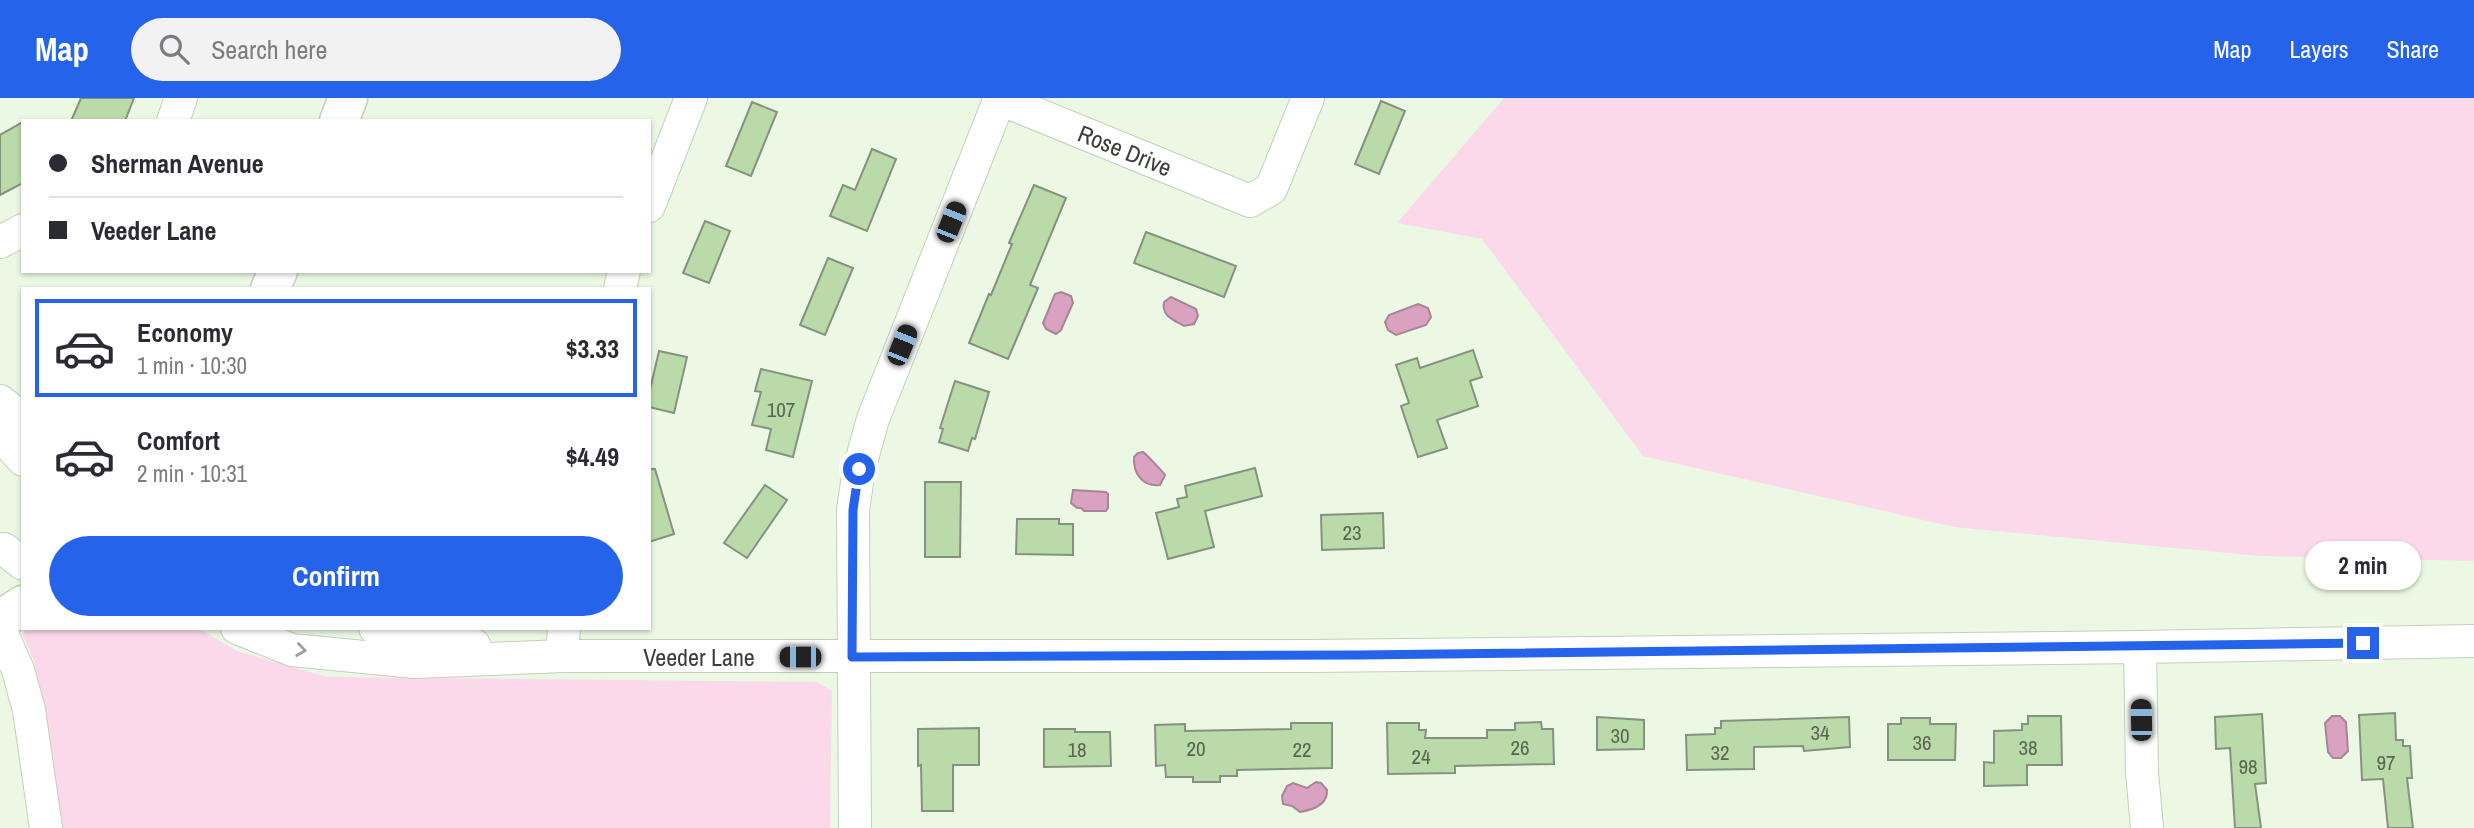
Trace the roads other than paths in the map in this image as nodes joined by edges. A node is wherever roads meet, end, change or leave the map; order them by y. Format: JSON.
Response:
{"nodes":[{"id":1,"x":181,"y":98,"type":"edge"},
{"id":2,"x":348,"y":98,"type":"edge"},
{"id":3,"x":691,"y":98,"type":"edge"},
{"id":4,"x":1308,"y":98,"type":"edge"},
{"id":5,"x":1000,"y":99,"type":"edge"},
{"id":6,"x":174,"y":119,"type":"edge"},
{"id":7,"x":340,"y":119,"type":"edge"},
{"id":8,"x":651,"y":201,"type":"edge"},
{"id":9,"x":21,"y":231,"type":"edge"},
{"id":10,"x":0,"y":243,"type":"edge"},
{"id":11,"x":0,"y":401,"type":"edge"},
{"id":12,"x":21,"y":417,"type":"edge"},
{"id":13,"x":0,"y":433,"type":"edge"},
{"id":14,"x":21,"y":458,"type":"edge"},
{"id":15,"x":21,"y":606,"type":"edge"},
{"id":16,"x":0,"y":620,"type":"edge"},
{"id":17,"x":0,"y":629,"type":"edge"},
{"id":18,"x":242,"y":630,"type":"edge"},
{"id":19,"x":383,"y":630,"type":"edge"},
{"id":20,"x":2474,"y":641,"type":"edge"},
{"id":21,"x":563,"y":642,"type":"edge"},
{"id":22,"x":2140,"y":647,"type":"junction"},
{"id":23,"x":852,"y":657,"type":"junction"},
{"id":24,"x":46,"y":828,"type":"edge"},
{"id":25,"x":855,"y":828,"type":"edge"},
{"id":26,"x":2147,"y":828,"type":"edge"}],
"edges":[{"from":1,"to":6,"type":"street"},
{"from":2,"to":7,"type":"main road"},
{"from":3,"to":8,"type":"street"},
{"from":4,"to":5,"type":"street","name":"Rose Drive"},
{"from":5,"to":23,"type":"street"},
{"from":9,"to":10,"type":"street"},
{"from":11,"to":12,"type":"street"},
{"from":13,"to":14,"type":"street"},
{"from":15,"to":16,"type":"main road"},
{"from":17,"to":24,"type":"street"},
{"from":18,"to":21,"type":"street","name":"Veeder Lane","one_way":true},
{"from":19,"to":21,"type":"street","name":"Veeder Lane"},
{"from":20,"to":22,"type":"street","name":"Veeder Lane"},
{"from":21,"to":23,"type":"street","name":"Veeder Lane"},
{"from":22,"to":23,"type":"street","name":"Veeder Lane"},
{"from":22,"to":26,"type":"street"},
{"from":23,"to":25,"type":"street"}]}
